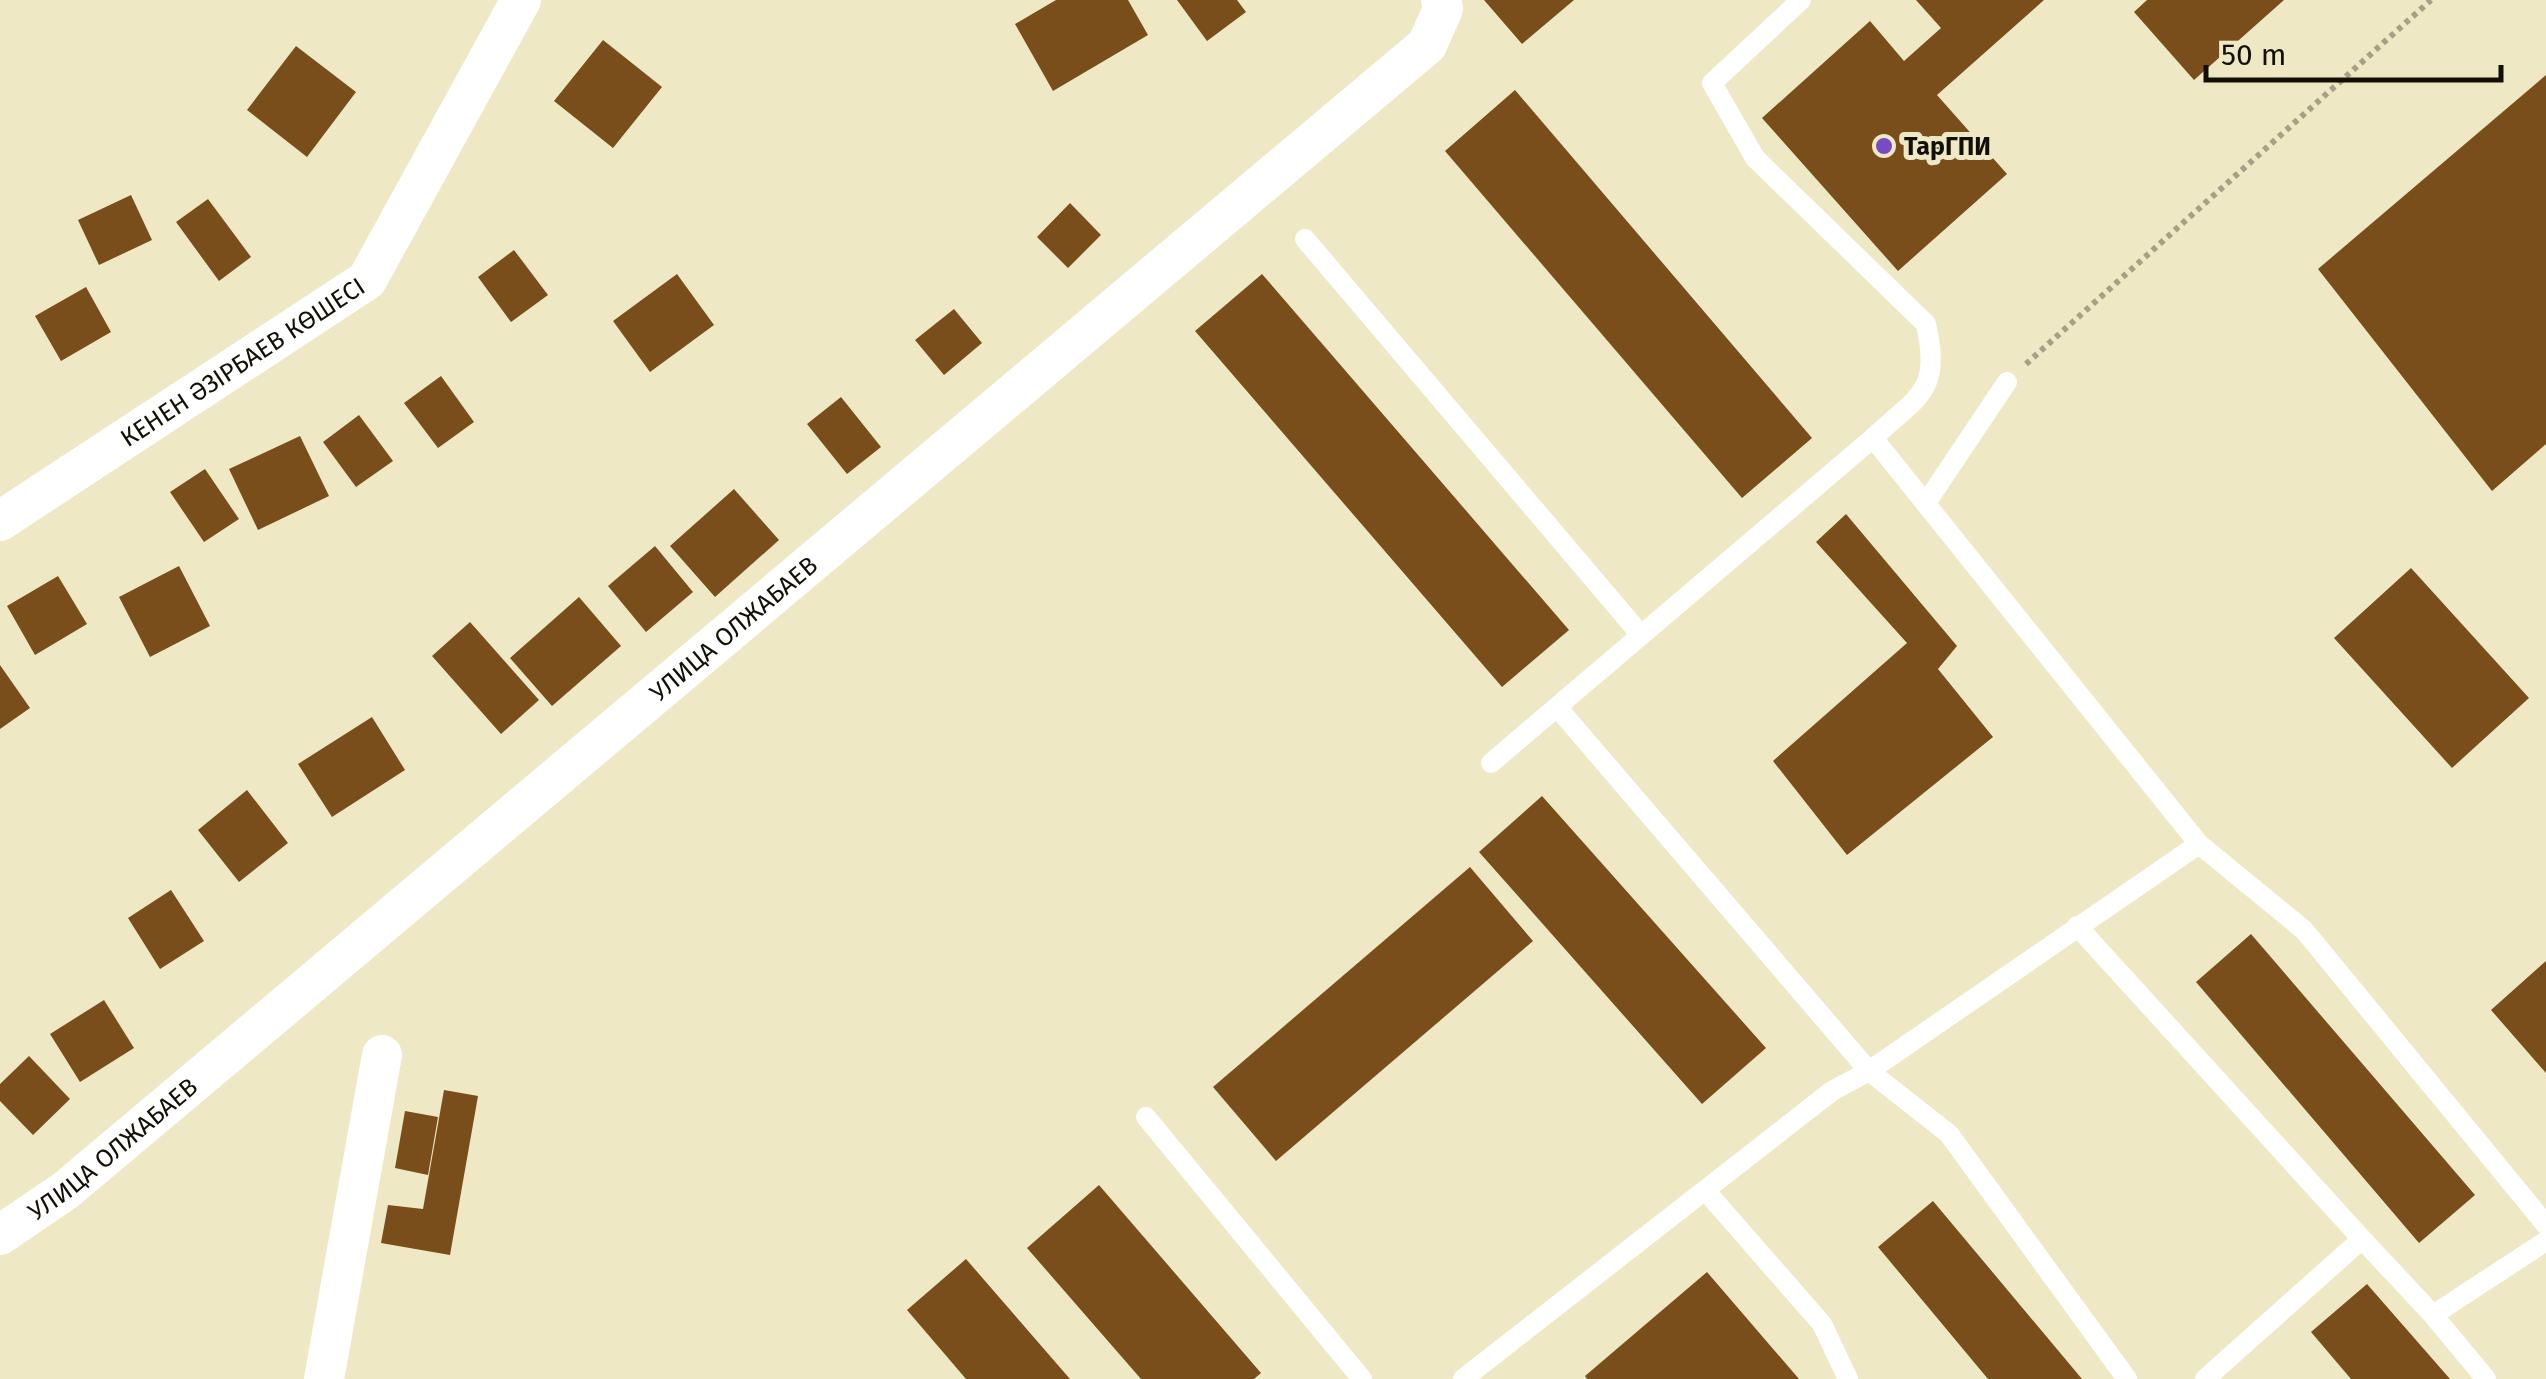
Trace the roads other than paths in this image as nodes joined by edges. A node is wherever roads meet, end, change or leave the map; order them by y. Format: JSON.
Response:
{"nodes":[{"id":1,"x":521,"y":0,"type":"edge"},
{"id":2,"x":1441,"y":0,"type":"edge"},
{"id":3,"x":1801,"y":0,"type":"edge"},
{"id":4,"x":1305,"y":239,"type":"dead end"},
{"id":5,"x":2006,"y":382,"type":"road end"},
{"id":6,"x":1874,"y":438,"type":"junction"},
{"id":7,"x":1926,"y":503,"type":"junction"},
{"id":8,"x":0,"y":522,"type":"edge"},
{"id":9,"x":1641,"y":635,"type":"junction"},
{"id":10,"x":1556,"y":707,"type":"junction"},
{"id":11,"x":1491,"y":763,"type":"dead end"},
{"id":12,"x":2200,"y":844,"type":"junction"},
{"id":13,"x":2077,"y":926,"type":"junction"},
{"id":14,"x":382,"y":1055,"type":"dead end"},
{"id":15,"x":1869,"y":1071,"type":"junction"},
{"id":16,"x":1146,"y":1117,"type":"dead end"},
{"id":17,"x":1705,"y":1190,"type":"junction"},
{"id":18,"x":2546,"y":1226,"type":"edge"},
{"id":19,"x":0,"y":1236,"type":"edge"},
{"id":20,"x":2362,"y":1239,"type":"junction"},
{"id":21,"x":2546,"y":1241,"type":"edge"},
{"id":22,"x":2433,"y":1315,"type":"junction"},
{"id":23,"x":324,"y":1379,"type":"edge"},
{"id":24,"x":1362,"y":1379,"type":"edge"},
{"id":25,"x":1464,"y":1379,"type":"edge"},
{"id":26,"x":1848,"y":1379,"type":"edge"},
{"id":27,"x":2127,"y":1379,"type":"edge"},
{"id":28,"x":2206,"y":1379,"type":"edge"},
{"id":29,"x":2486,"y":1379,"type":"edge"}],
"edges":[{"from":1,"to":8,"type":"street","name":"КЕНЕН ӘЗІРБАЕВ КӨШЕСІ"},
{"from":2,"to":19,"type":"street","name":"УЛИЦА ОЛЖАБАЕВ"},
{"from":3,"to":6,"type":"lane"},
{"from":4,"to":9,"type":"lane"},
{"from":5,"to":7,"type":"lane"},
{"from":6,"to":7,"type":"lane"},
{"from":6,"to":9,"type":"lane"},
{"from":7,"to":12,"type":"lane"},
{"from":9,"to":10,"type":"lane"},
{"from":10,"to":11,"type":"lane"},
{"from":10,"to":15,"type":"lane"},
{"from":12,"to":13,"type":"lane"},
{"from":12,"to":18,"type":"lane"},
{"from":13,"to":15,"type":"lane"},
{"from":13,"to":20,"type":"lane"},
{"from":14,"to":23,"type":"street"},
{"from":15,"to":17,"type":"lane"},
{"from":15,"to":27,"type":"lane"},
{"from":16,"to":24,"type":"lane"},
{"from":17,"to":25,"type":"lane"},
{"from":17,"to":26,"type":"lane"},
{"from":20,"to":22,"type":"lane"},
{"from":20,"to":28,"type":"lane"},
{"from":21,"to":22,"type":"lane"},
{"from":22,"to":29,"type":"lane"}]}
